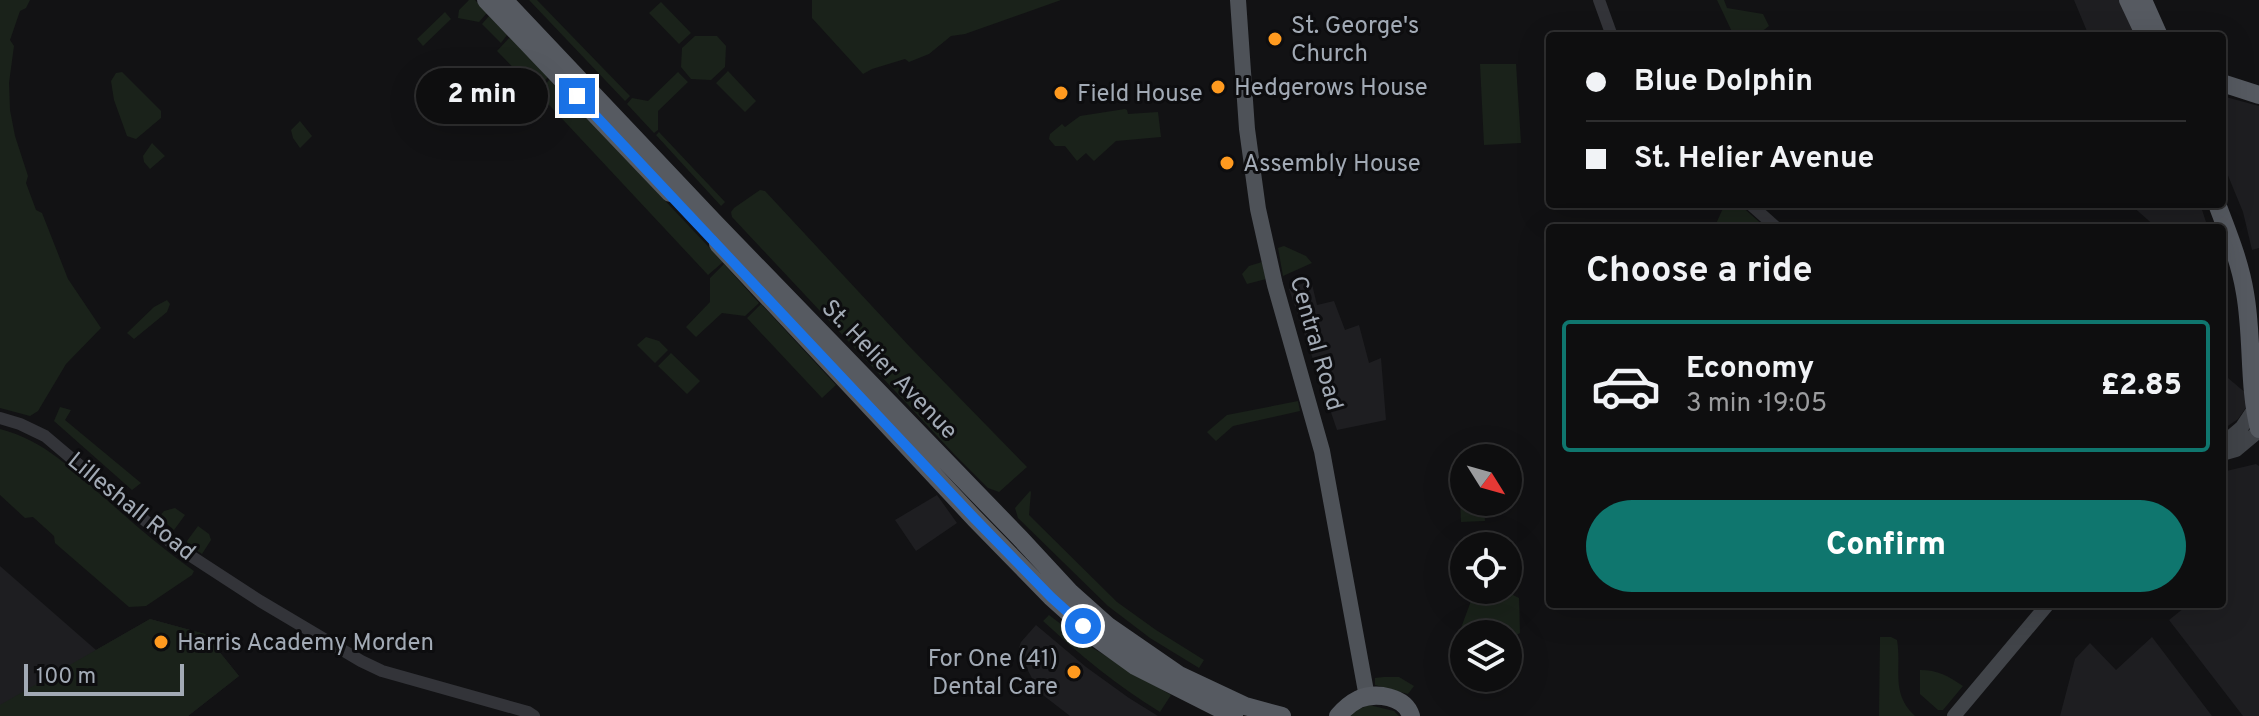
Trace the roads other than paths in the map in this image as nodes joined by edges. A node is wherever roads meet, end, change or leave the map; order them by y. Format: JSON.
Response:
{"nodes":[{"id":1,"x":486,"y":0,"type":"edge"},
{"id":2,"x":504,"y":0,"type":"edge"},
{"id":3,"x":1238,"y":0,"type":"edge"},
{"id":4,"x":1599,"y":0,"type":"edge"},
{"id":5,"x":2128,"y":0,"type":"edge"},
{"id":6,"x":2143,"y":0,"type":"edge"},
{"id":7,"x":1611,"y":32,"type":"edge"},
{"id":8,"x":2143,"y":32,"type":"edge"},
{"id":9,"x":2157,"y":32,"type":"edge"},
{"id":10,"x":2226,"y":85,"type":"edge"},
{"id":11,"x":2259,"y":95,"type":"edge"},
{"id":12,"x":1754,"y":208,"type":"edge"},
{"id":13,"x":1772,"y":224,"type":"edge"},
{"id":14,"x":2226,"y":229,"type":"edge"},
{"id":15,"x":2253,"y":316,"type":"edge"},
{"id":16,"x":2254,"y":409,"type":"junction"},
{"id":17,"x":0,"y":418,"type":"edge"},
{"id":18,"x":2259,"y":430,"type":"edge"},
{"id":19,"x":2227,"y":449,"type":"edge"},
{"id":20,"x":2259,"y":452,"type":"edge"},
{"id":21,"x":2045,"y":608,"type":"edge"},
{"id":22,"x":1367,"y":697,"type":"junction"},
{"id":23,"x":1338,"y":715,"type":"edge"},
{"id":24,"x":534,"y":716,"type":"edge"},
{"id":25,"x":1234,"y":716,"type":"edge"},
{"id":26,"x":1282,"y":716,"type":"edge"},
{"id":27,"x":1411,"y":716,"type":"edge"},
{"id":28,"x":1954,"y":716,"type":"edge"}],
"edges":[{"from":1,"to":25,"type":"highway","name":"St. Helier Avenue"},
{"from":2,"to":26,"type":"highway","name":"St. Helier Avenue"},
{"from":3,"to":22,"type":"main road","name":"Central Road"},
{"from":4,"to":7,"type":"street"},
{"from":5,"to":8,"type":"highway"},
{"from":6,"to":9,"type":"highway"},
{"from":10,"to":11,"type":"highway"},
{"from":12,"to":13,"type":"street"},
{"from":14,"to":15,"type":"highway"},
{"from":15,"to":16,"type":"highway"},
{"from":16,"to":18,"type":"highway"},
{"from":16,"to":19,"type":"main road"},
{"from":17,"to":24,"type":"street","name":"Lilleshall Road"},
{"from":18,"to":19,"type":"main road"},
{"from":19,"to":20,"type":"main road"},
{"from":21,"to":28,"type":"main road"},
{"from":22,"to":23,"type":"highway"},
{"from":22,"to":27,"type":"highway"}]}
